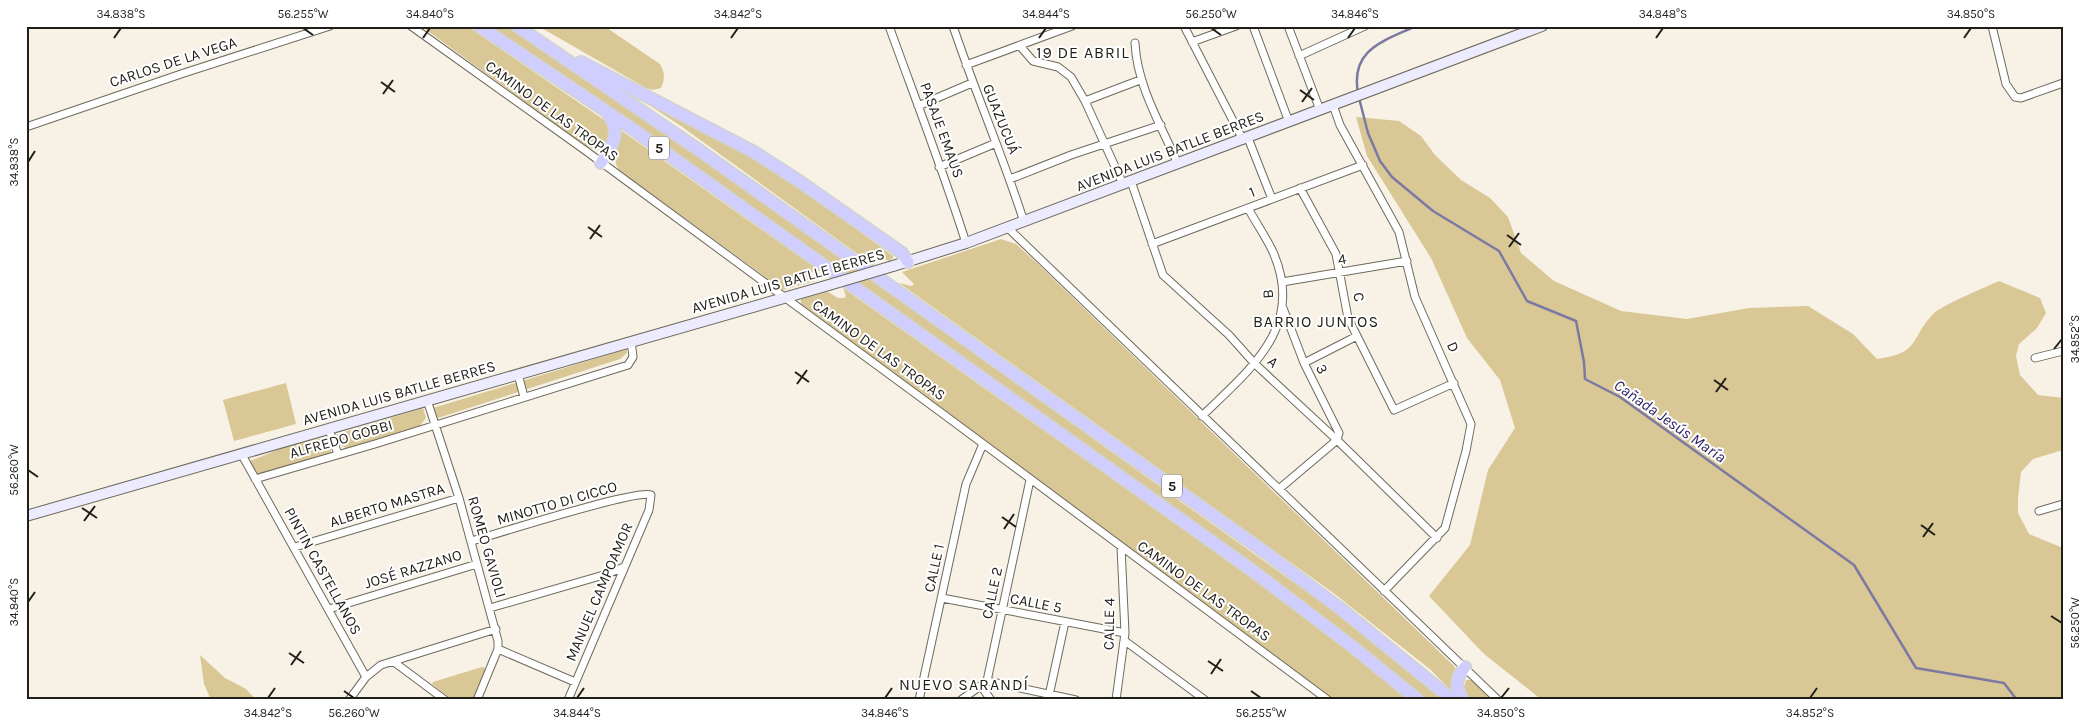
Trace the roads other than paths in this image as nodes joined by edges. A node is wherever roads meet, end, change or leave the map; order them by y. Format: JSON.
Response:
{"nodes":[{"id":1,"x":330,"y":26,"type":"edge"},
{"id":2,"x":412,"y":26,"type":"edge"},
{"id":3,"x":479,"y":26,"type":"edge"},
{"id":4,"x":517,"y":26,"type":"edge"},
{"id":5,"x":889,"y":26,"type":"edge"},
{"id":6,"x":953,"y":26,"type":"edge"},
{"id":7,"x":1072,"y":26,"type":"edge"},
{"id":8,"x":1184,"y":26,"type":"edge"},
{"id":9,"x":1236,"y":26,"type":"edge"},
{"id":10,"x":1253,"y":26,"type":"edge"},
{"id":11,"x":1288,"y":26,"type":"edge"},
{"id":12,"x":1365,"y":26,"type":"edge"},
{"id":13,"x":1542,"y":26,"type":"edge"},
{"id":14,"x":1992,"y":26,"type":"edge"},
{"id":15,"x":541,"y":42,"type":"junction"},
{"id":16,"x":1192,"y":42,"type":"junction"},
{"id":17,"x":1135,"y":43,"type":"dead end"},
{"id":18,"x":1020,"y":46,"type":"junction"},
{"id":19,"x":1299,"y":56,"type":"junction"},
{"id":20,"x":966,"y":65,"type":"junction"},
{"id":21,"x":1140,"y":80,"type":"junction"},
{"id":22,"x":972,"y":83,"type":"junction"},
{"id":23,"x":2063,"y":84,"type":"edge"},
{"id":24,"x":1085,"y":101,"type":"junction"},
{"id":25,"x":1333,"y":105,"type":"junction"},
{"id":26,"x":918,"y":106,"type":"junction"},
{"id":27,"x":1320,"y":110,"type":"junction"},
{"id":28,"x":606,"y":111,"type":"junction"},
{"id":29,"x":1289,"y":122,"type":"junction"},
{"id":30,"x":1161,"y":125,"type":"junction"},
{"id":31,"x":26,"y":127,"type":"edge"},
{"id":32,"x":1246,"y":139,"type":"junction"},
{"id":33,"x":996,"y":144,"type":"junction"},
{"id":34,"x":1104,"y":144,"type":"junction"},
{"id":35,"x":601,"y":162,"type":"junction"},
{"id":36,"x":1178,"y":164,"type":"junction"},
{"id":37,"x":1363,"y":165,"type":"junction"},
{"id":38,"x":939,"y":168,"type":"junction"},
{"id":39,"x":1010,"y":179,"type":"junction"},
{"id":40,"x":1127,"y":183,"type":"junction"},
{"id":41,"x":1300,"y":188,"type":"junction"},
{"id":42,"x":1272,"y":199,"type":"junction"},
{"id":43,"x":1248,"y":208,"type":"junction"},
{"id":44,"x":1024,"y":222,"type":"junction"},
{"id":45,"x":1008,"y":228,"type":"junction"},
{"id":46,"x":966,"y":243,"type":"junction"},
{"id":47,"x":1152,"y":244,"type":"junction"},
{"id":48,"x":1407,"y":261,"type":"junction"},
{"id":49,"x":908,"y":262,"type":"junction"},
{"id":50,"x":1341,"y":273,"type":"junction"},
{"id":51,"x":1282,"y":282,"type":"junction"},
{"id":52,"x":784,"y":298,"type":"junction"},
{"id":53,"x":1283,"y":308,"type":"junction"},
{"id":54,"x":1358,"y":336,"type":"junction"},
{"id":55,"x":631,"y":342,"type":"junction"},
{"id":56,"x":2063,"y":350,"type":"edge"},
{"id":57,"x":2035,"y":358,"type":"dead end"},
{"id":58,"x":1304,"y":363,"type":"junction"},
{"id":59,"x":1255,"y":364,"type":"junction"},
{"id":60,"x":518,"y":374,"type":"junction"},
{"id":61,"x":1454,"y":383,"type":"junction"},
{"id":62,"x":524,"y":397,"type":"junction"},
{"id":63,"x":427,"y":400,"type":"junction"},
{"id":64,"x":1202,"y":416,"type":"junction"},
{"id":65,"x":435,"y":425,"type":"junction"},
{"id":66,"x":329,"y":430,"type":"junction"},
{"id":67,"x":1337,"y":440,"type":"junction"},
{"id":68,"x":983,"y":444,"type":"junction"},
{"id":69,"x":338,"y":454,"type":"junction"},
{"id":70,"x":242,"y":455,"type":"junction"},
{"id":71,"x":255,"y":479,"type":"junction"},
{"id":72,"x":1030,"y":480,"type":"junction"},
{"id":73,"x":1278,"y":489,"type":"junction"},
{"id":74,"x":651,"y":494,"type":"joint"},
{"id":75,"x":459,"y":498,"type":"junction"},
{"id":76,"x":2063,"y":504,"type":"edge"},
{"id":77,"x":2039,"y":511,"type":"dead end"},
{"id":78,"x":26,"y":516,"type":"edge"},
{"id":79,"x":1437,"y":538,"type":"junction"},
{"id":80,"x":472,"y":541,"type":"junction"},
{"id":81,"x":295,"y":547,"type":"junction"},
{"id":82,"x":1121,"y":547,"type":"junction"},
{"id":83,"x":477,"y":564,"type":"junction"},
{"id":84,"x":624,"y":567,"type":"junction"},
{"id":85,"x":1384,"y":590,"type":"junction"},
{"id":86,"x":942,"y":598,"type":"junction"},
{"id":87,"x":490,"y":608,"type":"junction"},
{"id":88,"x":329,"y":609,"type":"junction"},
{"id":89,"x":1002,"y":610,"type":"junction"},
{"id":90,"x":1065,"y":622,"type":"junction"},
{"id":91,"x":496,"y":630,"type":"junction"},
{"id":92,"x":1125,"y":637,"type":"junction"},
{"id":93,"x":498,"y":650,"type":"junction"},
{"id":94,"x":394,"y":662,"type":"junction"},
{"id":95,"x":1465,"y":667,"type":"junction"},
{"id":96,"x":366,"y":677,"type":"junction"},
{"id":97,"x":575,"y":682,"type":"junction"},
{"id":98,"x":984,"y":683,"type":"junction"},
{"id":99,"x":1049,"y":697,"type":"edge"},
{"id":100,"x":350,"y":700,"type":"edge"},
{"id":101,"x":445,"y":700,"type":"edge"},
{"id":102,"x":478,"y":700,"type":"edge"},
{"id":103,"x":568,"y":700,"type":"edge"},
{"id":104,"x":918,"y":700,"type":"edge"},
{"id":105,"x":961,"y":700,"type":"edge"},
{"id":106,"x":992,"y":700,"type":"edge"},
{"id":107,"x":1076,"y":700,"type":"edge"},
{"id":108,"x":1116,"y":700,"type":"edge"},
{"id":109,"x":1205,"y":700,"type":"edge"},
{"id":110,"x":1328,"y":700,"type":"edge"},
{"id":111,"x":1418,"y":700,"type":"edge"},
{"id":112,"x":1453,"y":700,"type":"edge"},
{"id":113,"x":1463,"y":700,"type":"edge"},
{"id":114,"x":1498,"y":700,"type":"edge"}],
"edges":[{"from":1,"to":31,"type":"street","name":"CARLOS DE LA VEGA"},
{"from":2,"to":35,"type":"street","name":"CAMINO DE LAS TROPAS"},
{"from":3,"to":28,"type":"highway","number":"5"},
{"from":4,"to":15,"type":"highway","number":"5"},
{"from":5,"to":26,"type":"street","name":"PASAJE EMAUS"},
{"from":6,"to":20,"type":"street","name":"GUAZUCUÁ"},
{"from":7,"to":18,"type":"street"},
{"from":8,"to":16,"type":"street"},
{"from":9,"to":16,"type":"street"},
{"from":10,"to":29,"type":"street"},
{"from":11,"to":19,"type":"street"},
{"from":12,"to":19,"type":"street"},
{"from":13,"to":25,"type":"main road","name":"AVENIDA LUIS BATLLE BERRES"},
{"from":14,"to":23,"type":"street"},
{"from":15,"to":49,"type":"highway"},
{"from":15,"to":112,"type":"highway","number":"5"},
{"from":16,"to":32,"type":"street"},
{"from":17,"to":21,"type":"street"},
{"from":18,"to":20,"type":"street"},
{"from":18,"to":24,"type":"street","name":"A"},
{"from":19,"to":27,"type":"street"},
{"from":20,"to":22,"type":"street","name":"GUAZUCUÁ"},
{"from":21,"to":24,"type":"street"},
{"from":21,"to":30,"type":"street"},
{"from":22,"to":26,"type":"street"},
{"from":22,"to":33,"type":"street","name":"GUAZUCUÁ"},
{"from":24,"to":34,"type":"street","name":"A"},
{"from":25,"to":27,"type":"main road","name":"AVENIDA LUIS BATLLE BERRES"},
{"from":25,"to":37,"type":"street","name":"D"},
{"from":26,"to":38,"type":"street","name":"PASAJE EMAUS"},
{"from":27,"to":29,"type":"main road","name":"AVENIDA LUIS BATLLE BERRES"},
{"from":28,"to":35,"type":"highway"},
{"from":28,"to":111,"type":"highway","number":"5"},
{"from":29,"to":32,"type":"main road","name":"AVENIDA LUIS BATLLE BERRES"},
{"from":30,"to":34,"type":"street"},
{"from":30,"to":36,"type":"street"},
{"from":32,"to":36,"type":"main road","name":"AVENIDA LUIS BATLLE BERRES"},
{"from":32,"to":42,"type":"street"},
{"from":33,"to":38,"type":"street"},
{"from":33,"to":39,"type":"street","name":"GUAZUCUÁ"},
{"from":34,"to":39,"type":"street"},
{"from":34,"to":40,"type":"street","name":"A"},
{"from":35,"to":52,"type":"street","name":"CAMINO DE LAS TROPAS"},
{"from":36,"to":40,"type":"main road","name":"AVENIDA LUIS BATLLE BERRES"},
{"from":37,"to":41,"type":"street","name":"1"},
{"from":37,"to":48,"type":"street","name":"D"},
{"from":38,"to":46,"type":"street","name":"PASAJE EMAUS"},
{"from":39,"to":44,"type":"street","name":"GUAZUCUÁ"},
{"from":40,"to":44,"type":"main road","name":"AVENIDA LUIS BATLLE BERRES"},
{"from":40,"to":47,"type":"street","name":"A"},
{"from":41,"to":42,"type":"street","name":"1"},
{"from":41,"to":50,"type":"street","name":"C"},
{"from":42,"to":43,"type":"street","name":"1"},
{"from":43,"to":47,"type":"street","name":"1"},
{"from":43,"to":51,"type":"street","name":"B"},
{"from":44,"to":45,"type":"main road","name":"AVENIDA LUIS BATLLE BERRES"},
{"from":45,"to":46,"type":"main road","name":"AVENIDA LUIS BATLLE BERRES"},
{"from":45,"to":64,"type":"street"},
{"from":46,"to":49,"type":"main road","name":"AVENIDA LUIS BATLLE BERRES"},
{"from":47,"to":59,"type":"street","name":"A"},
{"from":48,"to":50,"type":"street","name":"4"},
{"from":48,"to":61,"type":"street","name":"D"},
{"from":49,"to":52,"type":"main road","name":"AVENIDA LUIS BATLLE BERRES","bridge":true},
{"from":50,"to":51,"type":"street","name":"4"},
{"from":50,"to":54,"type":"street","name":"C"},
{"from":51,"to":53,"type":"street","name":"B"},
{"from":52,"to":55,"type":"main road","name":"AVENIDA LUIS BATLLE BERRES"},
{"from":52,"to":68,"type":"street","name":"CAMINO DE LAS TROPAS"},
{"from":53,"to":58,"type":"street","name":"3"},
{"from":53,"to":59,"type":"street","name":"B"},
{"from":54,"to":58,"type":"street"},
{"from":54,"to":61,"type":"street","name":"C"},
{"from":55,"to":60,"type":"main road","name":"AVENIDA LUIS BATLLE BERRES"},
{"from":55,"to":62,"type":"street","name":"ALFREDO GOBBI"},
{"from":56,"to":57,"type":"street"},
{"from":58,"to":67,"type":"street","name":"3"},
{"from":59,"to":64,"type":"street","name":"B"},
{"from":59,"to":67,"type":"street","name":"A"},
{"from":60,"to":62,"type":"street"},
{"from":60,"to":63,"type":"main road","name":"AVENIDA LUIS BATLLE BERRES"},
{"from":61,"to":79,"type":"street","name":"D"},
{"from":62,"to":65,"type":"street","name":"ALFREDO GOBBI"},
{"from":63,"to":65,"type":"street","name":"ROMEO GAVIOLI"},
{"from":63,"to":66,"type":"main road","name":"AVENIDA LUIS BATLLE BERRES"},
{"from":64,"to":73,"type":"street"},
{"from":65,"to":69,"type":"street","name":"ALFREDO GOBBI"},
{"from":65,"to":75,"type":"street","name":"ROMEO GAVIOLI"},
{"from":66,"to":69,"type":"street"},
{"from":66,"to":70,"type":"main road","name":"AVENIDA LUIS BATLLE BERRES"},
{"from":67,"to":73,"type":"street"},
{"from":67,"to":79,"type":"street","name":"A"},
{"from":68,"to":72,"type":"street","name":"CAMINO DE LAS TROPAS"},
{"from":68,"to":86,"type":"street","name":"CALLE 1"},
{"from":69,"to":71,"type":"street","name":"ALFREDO GOBBI"},
{"from":70,"to":71,"type":"street","name":"PINTIN CASTELLANOS"},
{"from":70,"to":78,"type":"main road","name":"AVENIDA LUIS BATLLE BERRES"},
{"from":71,"to":81,"type":"street","name":"PINTIN CASTELLANOS"},
{"from":72,"to":82,"type":"street","name":"CAMINO DE LAS TROPAS"},
{"from":72,"to":89,"type":"street","name":"CALLE 2"},
{"from":73,"to":85,"type":"street"},
{"from":74,"to":80,"type":"street","name":"MINOTTO DI CICCO"},
{"from":74,"to":84,"type":"street","name":"MANUEL CAMPOAMOR"},
{"from":75,"to":80,"type":"street","name":"ROMEO GAVIOLI"},
{"from":75,"to":81,"type":"street","name":"ALBERTO MASTRA"},
{"from":76,"to":77,"type":"street"},
{"from":79,"to":85,"type":"street","name":"D"},
{"from":80,"to":83,"type":"street","name":"ROMEO GAVIOLI"},
{"from":81,"to":88,"type":"street","name":"PINTIN CASTELLANOS"},
{"from":82,"to":92,"type":"street","name":"CALLE 4"},
{"from":82,"to":110,"type":"street","name":"CAMINO DE LAS TROPAS"},
{"from":83,"to":87,"type":"street","name":"ROMEO GAVIOLI"},
{"from":83,"to":88,"type":"street","name":"JOSÉ RAZZANO"},
{"from":84,"to":87,"type":"street"},
{"from":84,"to":97,"type":"street","name":"MANUEL CAMPOAMOR"},
{"from":85,"to":95,"type":"street"},
{"from":86,"to":89,"type":"street","name":"CALLE 5"},
{"from":86,"to":104,"type":"street","name":"CALLE 1"},
{"from":87,"to":91,"type":"street","name":"ROMEO GAVIOLI"},
{"from":88,"to":96,"type":"street","name":"PINTIN CASTELLANOS"},
{"from":89,"to":90,"type":"street","name":"CALLE 5"},
{"from":89,"to":98,"type":"street","name":"CALLE 2"},
{"from":90,"to":92,"type":"street","name":"CALLE 5"},
{"from":90,"to":99,"type":"street"},
{"from":91,"to":93,"type":"street","name":"ROMEO GAVIOLI"},
{"from":91,"to":94,"type":"street"},
{"from":92,"to":108,"type":"street","name":"CALLE 4"},
{"from":92,"to":109,"type":"street","name":"CALLE 5"},
{"from":93,"to":97,"type":"street"},
{"from":93,"to":102,"type":"street","name":"ROMEO GAVIOLI"},
{"from":94,"to":96,"type":"street"},
{"from":94,"to":101,"type":"street"},
{"from":95,"to":113,"type":"highway"},
{"from":95,"to":114,"type":"street"},
{"from":96,"to":100,"type":"street"},
{"from":97,"to":103,"type":"street","name":"MANUEL CAMPOAMOR"},
{"from":98,"to":99,"type":"street"},
{"from":98,"to":105,"type":"street"},
{"from":98,"to":106,"type":"street"},
{"from":99,"to":107,"type":"street"}]}
